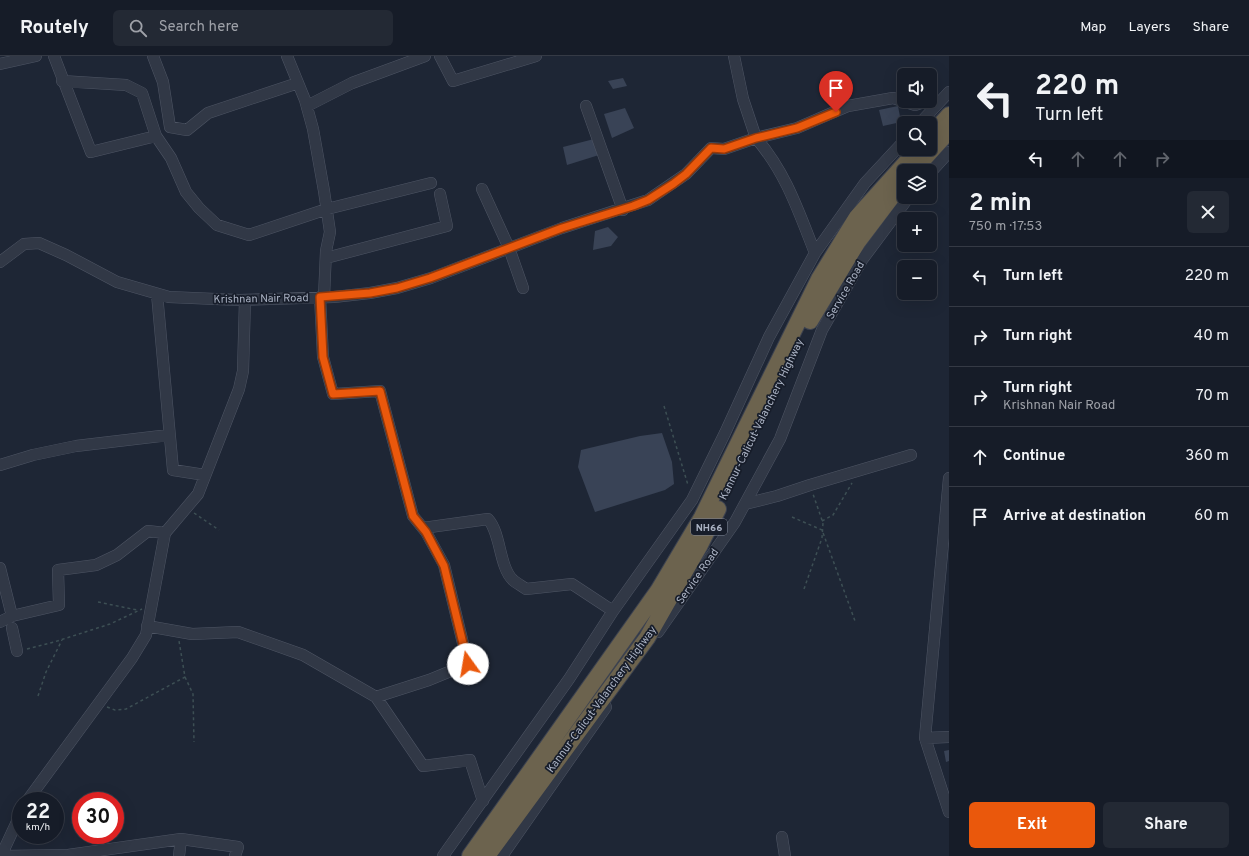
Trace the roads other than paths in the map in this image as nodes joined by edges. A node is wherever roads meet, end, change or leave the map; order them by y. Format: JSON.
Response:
{"nodes":[{"id":1,"x":36,"y":56,"type":"edge"},
{"id":2,"x":54,"y":56,"type":"edge"},
{"id":3,"x":153,"y":56,"type":"edge"},
{"id":4,"x":287,"y":56,"type":"edge"},
{"id":5,"x":425,"y":56,"type":"edge"},
{"id":6,"x":440,"y":56,"type":"edge"},
{"id":7,"x":536,"y":56,"type":"edge"},
{"id":8,"x":734,"y":56,"type":"edge"},
{"id":9,"x":0,"y":64,"type":"edge"},
{"id":10,"x":62,"y":81,"type":"junction"},
{"id":11,"x":298,"y":83,"type":"junction"},
{"id":12,"x":949,"y":92,"type":"edge"},
{"id":13,"x":897,"y":99,"type":"edge"},
{"id":14,"x":937,"y":99,"type":"edge"},
{"id":15,"x":307,"y":106,"type":"junction"},
{"id":16,"x":586,"y":106,"type":"dead end"},
{"id":17,"x":948,"y":121,"type":"edge"},
{"id":18,"x":937,"y":130,"type":"edge"},
{"id":19,"x":156,"y":136,"type":"junction"},
{"id":20,"x":756,"y":138,"type":"junction"},
{"id":21,"x":897,"y":149,"type":"edge"},
{"id":22,"x":949,"y":152,"type":"edge"},
{"id":23,"x":912,"y":156,"type":"edge"},
{"id":24,"x":918,"y":164,"type":"edge"},
{"id":25,"x":937,"y":165,"type":"edge"},
{"id":26,"x":431,"y":183,"type":"dead end"},
{"id":27,"x":482,"y":189,"type":"dead end"},
{"id":28,"x":897,"y":191,"type":"edge"},
{"id":29,"x":440,"y":194,"type":"dead end"},
{"id":30,"x":904,"y":204,"type":"edge"},
{"id":31,"x":327,"y":209,"type":"junction"},
{"id":32,"x":623,"y":210,"type":"junction"},
{"id":33,"x":509,"y":248,"type":"junction"},
{"id":34,"x":815,"y":253,"type":"junction"},
{"id":35,"x":326,"y":258,"type":"junction"},
{"id":36,"x":0,"y":262,"type":"edge"},
{"id":37,"x":522,"y":288,"type":"dead end"},
{"id":38,"x":157,"y":294,"type":"junction"},
{"id":39,"x":322,"y":297,"type":"junction"},
{"id":40,"x":245,"y":300,"type":"junction"},
{"id":41,"x":169,"y":436,"type":"junction"},
{"id":42,"x":911,"y":455,"type":"dead end"},
{"id":43,"x":0,"y":465,"type":"edge"},
{"id":44,"x":205,"y":475,"type":"junction"},
{"id":45,"x":949,"y":478,"type":"edge"},
{"id":46,"x":745,"y":504,"type":"junction"},
{"id":47,"x":423,"y":528,"type":"junction"},
{"id":48,"x":165,"y":533,"type":"junction"},
{"id":49,"x":0,"y":568,"type":"edge"},
{"id":50,"x":613,"y":611,"type":"junction"},
{"id":51,"x":12,"y":616,"type":"junction"},
{"id":52,"x":0,"y":622,"type":"edge"},
{"id":53,"x":147,"y":626,"type":"junction"},
{"id":54,"x":12,"y":628,"type":"dead end"},
{"id":55,"x":17,"y":651,"type":"road end"},
{"id":56,"x":376,"y":697,"type":"junction"},
{"id":57,"x":949,"y":737,"type":"edge"},
{"id":58,"x":926,"y":738,"type":"junction"},
{"id":59,"x":33,"y":792,"type":"edge"},
{"id":60,"x":483,"y":801,"type":"junction"},
{"id":61,"x":949,"y":812,"type":"edge"},
{"id":62,"x":12,"y":832,"type":"edge"},
{"id":63,"x":782,"y":837,"type":"dead end"},
{"id":64,"x":181,"y":840,"type":"junction"},
{"id":65,"x":1,"y":856,"type":"edge"},
{"id":66,"x":60,"y":856,"type":"edge"},
{"id":67,"x":179,"y":856,"type":"edge"},
{"id":68,"x":235,"y":856,"type":"edge"},
{"id":69,"x":444,"y":856,"type":"edge"},
{"id":70,"x":470,"y":856,"type":"edge"},
{"id":71,"x":487,"y":856,"type":"edge"},
{"id":72,"x":502,"y":856,"type":"edge"},
{"id":73,"x":785,"y":856,"type":"edge"}],
"edges":[{"from":1,"to":9,"type":"street"},
{"from":2,"to":10,"type":"street"},
{"from":3,"to":11,"type":"street"},
{"from":4,"to":11,"type":"street"},
{"from":5,"to":15,"type":"street"},
{"from":6,"to":7,"type":"street"},
{"from":8,"to":20,"type":"street"},
{"from":10,"to":19,"type":"street"},
{"from":10,"to":19,"type":"street"},
{"from":11,"to":15,"type":"street"},
{"from":12,"to":14,"type":"street"},
{"from":13,"to":20,"type":"street","name":"Krishnan Nair Road"},
{"from":15,"to":31,"type":"street"},
{"from":16,"to":32,"type":"street"},
{"from":17,"to":18,"type":"highway"},
{"from":17,"to":24,"type":"highway"},
{"from":19,"to":31,"type":"street"},
{"from":20,"to":32,"type":"street","name":"Krishnan Nair Road"},
{"from":20,"to":34,"type":"street"},
{"from":21,"to":34,"type":"street"},
{"from":22,"to":25,"type":"street"},
{"from":23,"to":70,"type":"highway"},
{"from":26,"to":31,"type":"street"},
{"from":27,"to":33,"type":"street"},
{"from":28,"to":71,"type":"highway","name":"Kannur-Calicut-Valanchery Highway","number":"NH66"},
{"from":29,"to":35,"type":"street"},
{"from":30,"to":46,"type":"street","name":"Service Road"},
{"from":31,"to":35,"type":"street"},
{"from":32,"to":33,"type":"street","name":"Krishnan Nair Road"},
{"from":33,"to":37,"type":"street"},
{"from":33,"to":39,"type":"street","name":"Krishnan Nair Road"},
{"from":34,"to":50,"type":"street"},
{"from":35,"to":39,"type":"street"},
{"from":36,"to":38,"type":"street","name":"Krishnan Nair Road"},
{"from":38,"to":40,"type":"street","name":"Krishnan Nair Road"},
{"from":38,"to":41,"type":"street"},
{"from":39,"to":40,"type":"street","name":"Krishnan Nair Road"},
{"from":39,"to":47,"type":"street"},
{"from":40,"to":44,"type":"street"},
{"from":41,"to":43,"type":"street"},
{"from":41,"to":44,"type":"street"},
{"from":42,"to":46,"type":"street"},
{"from":44,"to":48,"type":"street"},
{"from":45,"to":58,"type":"street"},
{"from":46,"to":72,"type":"street","name":"Service Road"},
{"from":47,"to":50,"type":"street"},
{"from":47,"to":56,"type":"street"},
{"from":48,"to":51,"type":"street"},
{"from":48,"to":53,"type":"street"},
{"from":49,"to":51,"type":"street"},
{"from":50,"to":60,"type":"street"},
{"from":51,"to":52,"type":"street"},
{"from":53,"to":56,"type":"street"},
{"from":53,"to":59,"type":"street"},
{"from":54,"to":55,"type":"street"},
{"from":56,"to":60,"type":"street"},
{"from":57,"to":58,"type":"street"},
{"from":58,"to":61,"type":"street"},
{"from":60,"to":69,"type":"street"},
{"from":62,"to":65,"type":"street"},
{"from":63,"to":73,"type":"street"},
{"from":64,"to":66,"type":"street"},
{"from":64,"to":67,"type":"street"},
{"from":64,"to":68,"type":"street"},
{"from":65,"to":66,"type":"street"}]}
